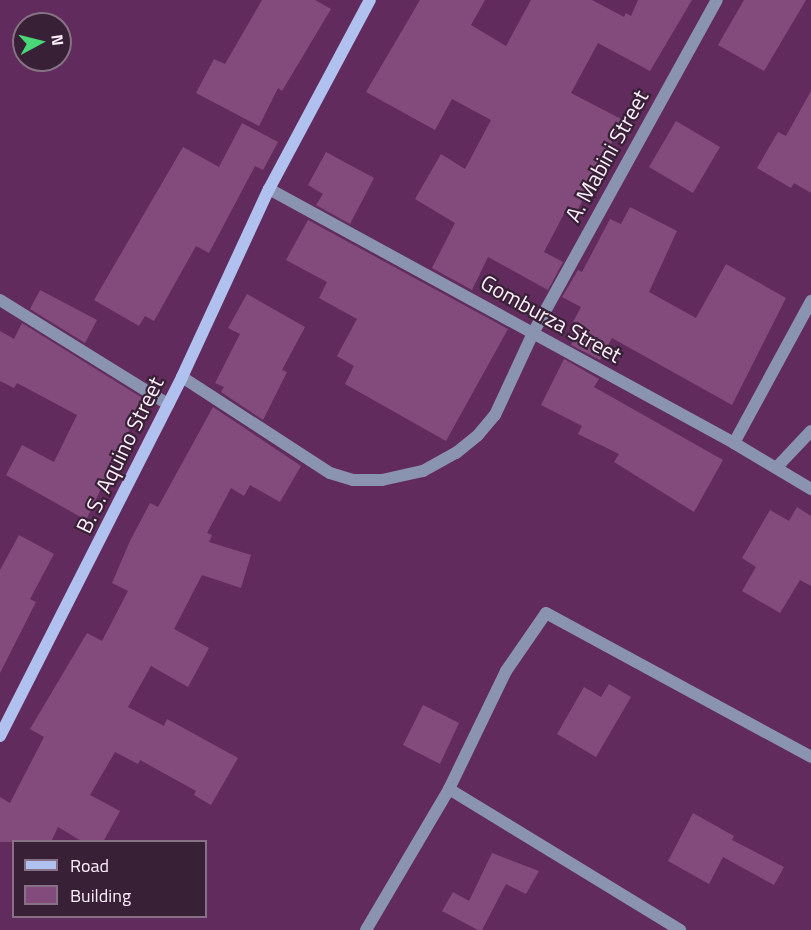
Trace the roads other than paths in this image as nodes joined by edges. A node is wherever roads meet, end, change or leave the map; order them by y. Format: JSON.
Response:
{"nodes":[{"id":1,"x":370,"y":0,"type":"edge"},
{"id":2,"x":717,"y":0,"type":"edge"},
{"id":3,"x":269,"y":189,"type":"junction"},
{"id":4,"x":0,"y":300,"type":"edge"},
{"id":5,"x":811,"y":301,"type":"edge"},
{"id":6,"x":533,"y":333,"type":"junction"},
{"id":7,"x":182,"y":377,"type":"junction"},
{"id":8,"x":168,"y":404,"type":"junction"},
{"id":9,"x":811,"y":431,"type":"edge"},
{"id":10,"x":734,"y":442,"type":"junction"},
{"id":11,"x":776,"y":468,"type":"junction"},
{"id":12,"x":811,"y":489,"type":"edge"},
{"id":13,"x":0,"y":736,"type":"edge"},
{"id":14,"x":811,"y":757,"type":"edge"},
{"id":15,"x":449,"y":789,"type":"junction"},
{"id":16,"x":366,"y":930,"type":"edge"},
{"id":17,"x":680,"y":930,"type":"edge"}],
"edges":[{"from":1,"to":3,"type":"street","name":"B. S. Aquino Street"},
{"from":2,"to":6,"type":"street","name":"A. Mabini Street"},
{"from":3,"to":6,"type":"street","name":"Gomburza Street"},
{"from":3,"to":7,"type":"street","name":"B. S. Aquino Street"},
{"from":4,"to":8,"type":"street"},
{"from":5,"to":10,"type":"street"},
{"from":6,"to":7,"type":"street","name":"A. Mabini Street"},
{"from":6,"to":10,"type":"street","name":"Gomburza Street"},
{"from":7,"to":8,"type":"street","name":"B. S. Aquino Street"},
{"from":8,"to":13,"type":"street","name":"B. S. Aquino Street"},
{"from":9,"to":11,"type":"street"},
{"from":10,"to":11,"type":"street","name":"Gomburza Street"},
{"from":11,"to":12,"type":"street","name":"Gomburza Street"},
{"from":14,"to":15,"type":"street"},
{"from":15,"to":16,"type":"street"},
{"from":15,"to":17,"type":"street"}]}
